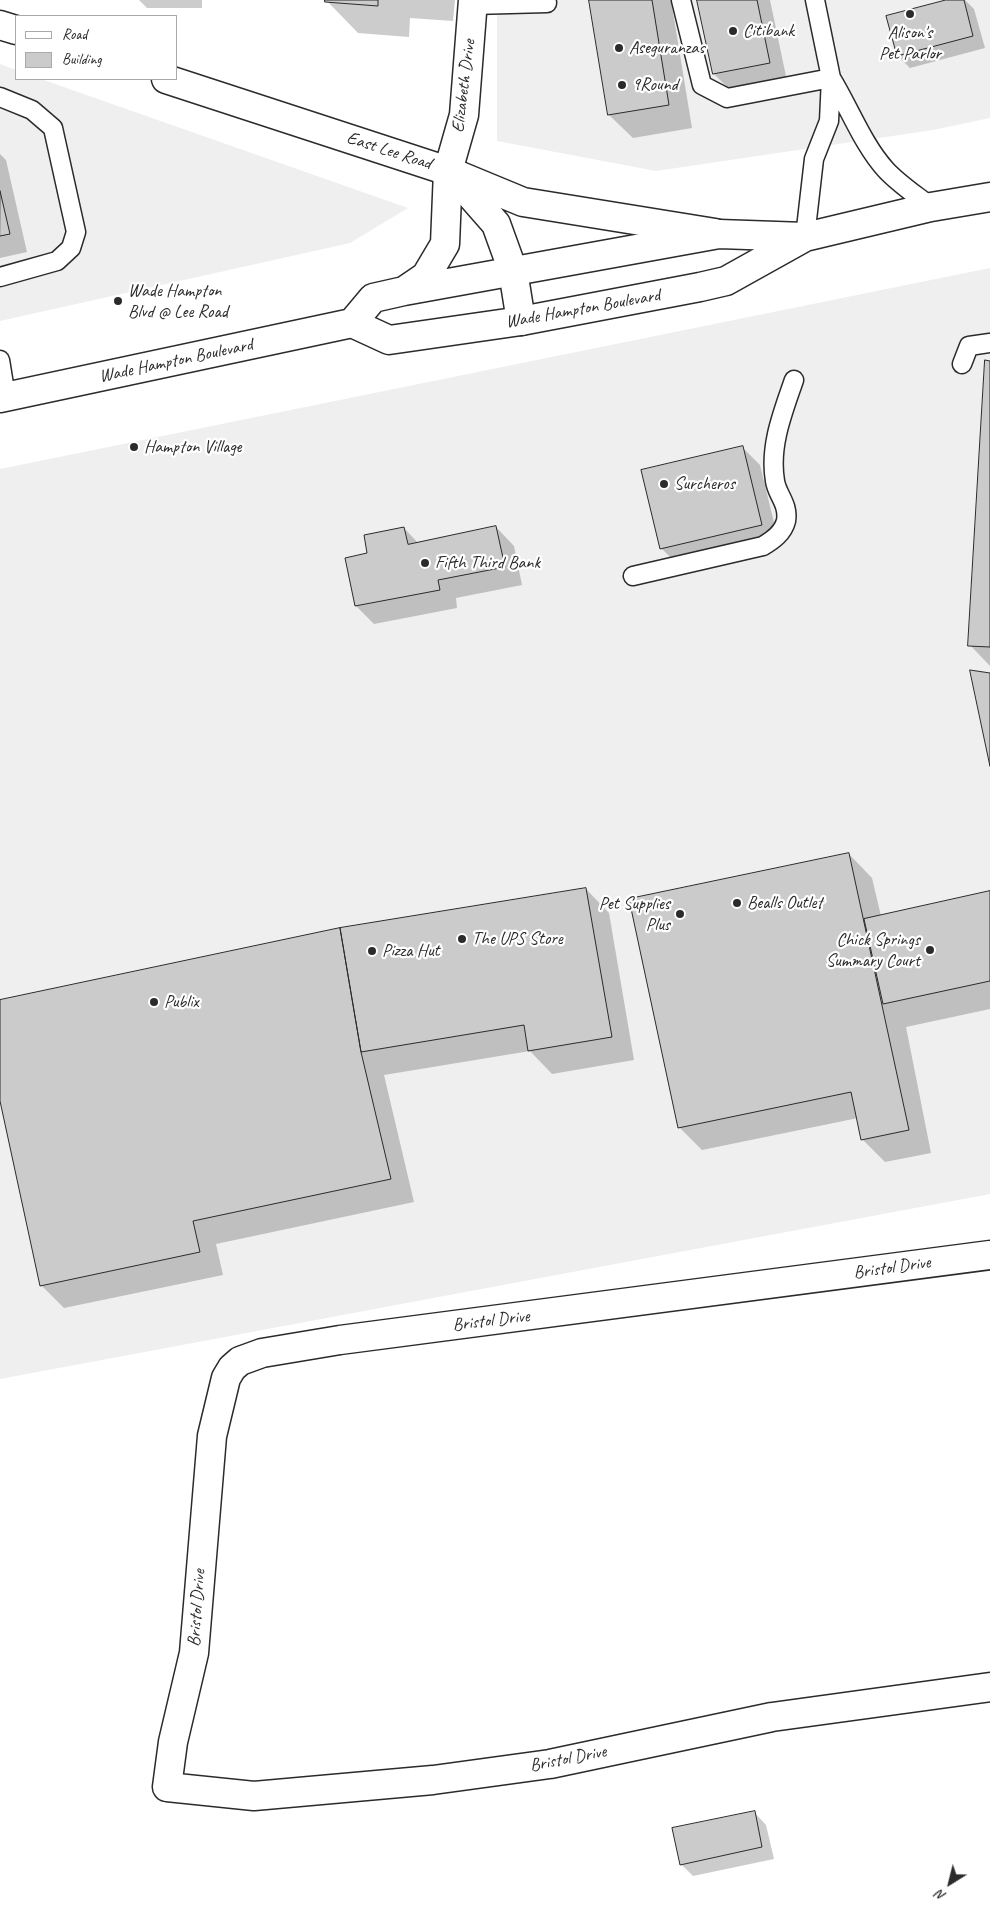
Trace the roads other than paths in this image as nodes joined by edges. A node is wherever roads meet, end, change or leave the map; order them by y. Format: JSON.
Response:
{"nodes":[{"id":1,"x":681,"y":0,"type":"edge"},
{"id":2,"x":815,"y":0,"type":"edge"},
{"id":3,"x":473,"y":2,"type":"edge"},
{"id":4,"x":546,"y":3,"type":"dead end"},
{"id":5,"x":0,"y":25,"type":"edge"},
{"id":6,"x":15,"y":30,"type":"edge"},
{"id":7,"x":831,"y":78,"type":"junction"},
{"id":8,"x":169,"y":80,"type":"edge"},
{"id":9,"x":0,"y":97,"type":"edge"},
{"id":10,"x":448,"y":170,"type":"junction"},
{"id":11,"x":990,"y":197,"type":"edge"},
{"id":12,"x":931,"y":207,"type":"junction"},
{"id":13,"x":719,"y":234,"type":"junction"},
{"id":14,"x":805,"y":237,"type":"junction"},
{"id":15,"x":513,"y":272,"type":"junction"},
{"id":16,"x":0,"y":277,"type":"edge"},
{"id":17,"x":404,"y":291,"type":"junction"},
{"id":18,"x":521,"y":321,"type":"junction"},
{"id":19,"x":352,"y":324,"type":"junction"},
{"id":20,"x":990,"y":343,"type":"edge"},
{"id":21,"x":0,"y":360,"type":"edge"},
{"id":22,"x":962,"y":364,"type":"dead end"},
{"id":23,"x":794,"y":380,"type":"dead end"},
{"id":24,"x":3,"y":397,"type":"edge"},
{"id":25,"x":633,"y":576,"type":"dead end"},
{"id":26,"x":990,"y":1255,"type":"edge"},
{"id":27,"x":990,"y":1687,"type":"edge"}],
"edges":[{"from":1,"to":7,"type":"lane"},
{"from":2,"to":7,"type":"lane"},
{"from":3,"to":4,"type":"lane"},
{"from":3,"to":10,"type":"street","name":"Elizabeth Drive"},
{"from":5,"to":6,"type":"street"},
{"from":7,"to":12,"type":"lane"},
{"from":7,"to":14,"type":"lane"},
{"from":8,"to":10,"type":"street","name":"East Lee Road"},
{"from":9,"to":16,"type":"lane"},
{"from":10,"to":13,"type":"street"},
{"from":10,"to":15,"type":"street","name":"East Lee Road"},
{"from":10,"to":17,"type":"street","name":"Elizabeth Drive"},
{"from":11,"to":12,"type":"street","name":"Wade Hampton Boulevard"},
{"from":12,"to":14,"type":"street","name":"Wade Hampton Boulevard"},
{"from":13,"to":14,"type":"street","name":"Wade Hampton Boulevard"},
{"from":13,"to":15,"type":"street","name":"Wade Hampton Boulevard"},
{"from":14,"to":18,"type":"street","name":"Wade Hampton Boulevard"},
{"from":15,"to":17,"type":"street","name":"Wade Hampton Boulevard"},
{"from":15,"to":18,"type":"street","name":"East Lee Road"},
{"from":17,"to":19,"type":"street","name":"Wade Hampton Boulevard"},
{"from":18,"to":19,"type":"street","name":"Wade Hampton Boulevard"},
{"from":19,"to":24,"type":"street","name":"Wade Hampton Boulevard"},
{"from":20,"to":22,"type":"lane"},
{"from":21,"to":24,"type":"lane"},
{"from":23,"to":25,"type":"lane"},
{"from":26,"to":27,"type":"street","name":"Bristol Drive"}]}
